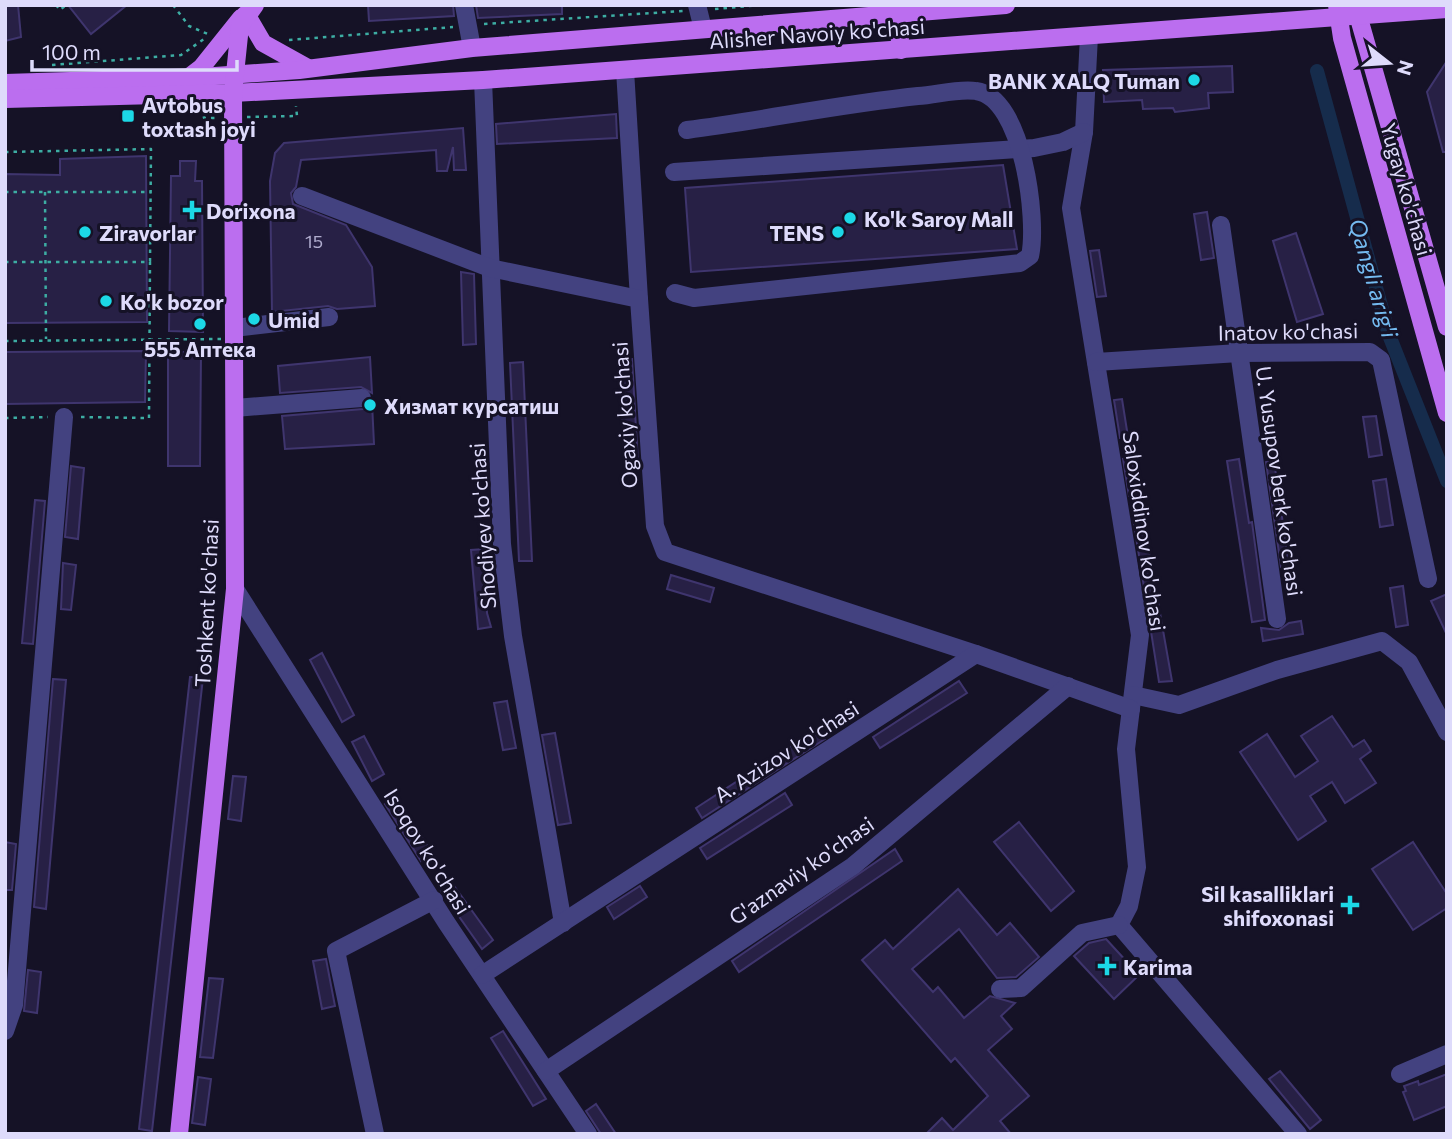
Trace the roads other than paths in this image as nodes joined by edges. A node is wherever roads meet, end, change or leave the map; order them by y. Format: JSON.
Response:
{"nodes":[{"id":1,"x":464,"y":5,"type":"edge"},
{"id":2,"x":1006,"y":5,"type":"edge"},
{"id":3,"x":698,"y":8,"type":"edge"},
{"id":4,"x":1447,"y":9,"type":"edge"},
{"id":5,"x":251,"y":10,"type":"edge"},
{"id":6,"x":1353,"y":10,"type":"edge"},
{"id":7,"x":897,"y":14,"type":"junction"},
{"id":8,"x":703,"y":29,"type":"junction"},
{"id":9,"x":1089,"y":36,"type":"junction"},
{"id":10,"x":472,"y":48,"type":"junction"},
{"id":11,"x":901,"y":50,"type":"junction"},
{"id":12,"x":308,"y":68,"type":"junction"},
{"id":13,"x":625,"y":70,"type":"junction"},
{"id":14,"x":236,"y":74,"type":"junction"},
{"id":15,"x":188,"y":78,"type":"junction"},
{"id":16,"x":483,"y":80,"type":"junction"},
{"id":17,"x":5,"y":83,"type":"edge"},
{"id":18,"x":233,"y":93,"type":"junction"},
{"id":19,"x":5,"y":99,"type":"edge"},
{"id":20,"x":687,"y":130,"type":"dead end"},
{"id":21,"x":1083,"y":132,"type":"junction"},
{"id":22,"x":1018,"y":147,"type":"junction"},
{"id":23,"x":674,"y":172,"type":"dead end"},
{"id":24,"x":302,"y":196,"type":"dead end"},
{"id":25,"x":1221,"y":225,"type":"dead end"},
{"id":26,"x":490,"y":268,"type":"junction"},
{"id":27,"x":1442,"y":292,"type":"edge"},
{"id":28,"x":674,"y":293,"type":"dead end"},
{"id":29,"x":639,"y":299,"type":"junction"},
{"id":30,"x":329,"y":317,"type":"dead end"},
{"id":31,"x":1447,"y":327,"type":"edge"},
{"id":32,"x":234,"y":334,"type":"junction"},
{"id":33,"x":1239,"y":353,"type":"junction"},
{"id":34,"x":1096,"y":362,"type":"junction"},
{"id":35,"x":362,"y":398,"type":"dead end"},
{"id":36,"x":235,"y":408,"type":"junction"},
{"id":37,"x":1447,"y":413,"type":"edge"},
{"id":38,"x":64,"y":417,"type":"dead end"},
{"id":39,"x":1428,"y":579,"type":"dead end"},
{"id":40,"x":234,"y":589,"type":"junction"},
{"id":41,"x":1277,"y":619,"type":"dead end"},
{"id":42,"x":976,"y":654,"type":"junction"},
{"id":43,"x":1068,"y":687,"type":"junction"},
{"id":44,"x":1132,"y":702,"type":"junction"},
{"id":45,"x":1447,"y":733,"type":"edge"},
{"id":46,"x":434,"y":900,"type":"junction"},
{"id":47,"x":563,"y":923,"type":"junction"},
{"id":48,"x":1119,"y":925,"type":"junction"},
{"id":49,"x":482,"y":975,"type":"junction"},
{"id":50,"x":1000,"y":989,"type":"dead end"},
{"id":51,"x":5,"y":1031,"type":"edge"},
{"id":52,"x":1447,"y":1054,"type":"edge"},
{"id":53,"x":546,"y":1071,"type":"junction"},
{"id":54,"x":1399,"y":1074,"type":"dead end"},
{"id":55,"x":179,"y":1134,"type":"edge"},
{"id":56,"x":375,"y":1134,"type":"edge"},
{"id":57,"x":588,"y":1134,"type":"edge"},
{"id":58,"x":1298,"y":1134,"type":"edge"}],
"edges":[{"from":1,"to":10,"type":"street"},
{"from":2,"to":7,"type":"main road","name":"Alisher Navoiy ko'chasi"},
{"from":3,"to":8,"type":"street"},
{"from":4,"to":6,"type":"main road","name":"Alisher Navoiy ko'chasi"},
{"from":5,"to":12,"type":"main road"},
{"from":5,"to":14,"type":"main road","name":"Toshkent ko'chasi"},
{"from":5,"to":15,"type":"main road"},
{"from":6,"to":9,"type":"main road","name":"Alisher Navoiy ko'chasi"},
{"from":6,"to":27,"type":"main road","name":"Yugay ko'chasi"},
{"from":6,"to":37,"type":"main road","name":"Yugay ko'chasi"},
{"from":7,"to":8,"type":"main road","name":"Alisher Navoiy ko'chasi"},
{"from":7,"to":11,"type":"main road"},
{"from":8,"to":10,"type":"main road","name":"Alisher Navoiy ko'chasi"},
{"from":9,"to":11,"type":"main road","name":"Alisher Navoiy ko'chasi"},
{"from":9,"to":21,"type":"street","name":"Saloxiddinov ko'chasi"},
{"from":10,"to":12,"type":"main road","name":"Alisher Navoiy ko'chasi"},
{"from":11,"to":13,"type":"main road","name":"Alisher Navoiy ko'chasi"},
{"from":12,"to":14,"type":"main road","name":"Alisher Navoiy ko'chasi"},
{"from":13,"to":16,"type":"main road","name":"Alisher Navoiy ko'chasi"},
{"from":13,"to":29,"type":"street"},
{"from":14,"to":15,"type":"main road","name":"Alisher Navoiy ko'chasi"},
{"from":14,"to":18,"type":"main road","name":"Toshkent ko'chasi"},
{"from":15,"to":17,"type":"main road","name":"Alisher Navoiy ko'chasi"},
{"from":16,"to":18,"type":"main road","name":"Alisher Navoiy ko'chasi"},
{"from":16,"to":26,"type":"street","name":"Shodiyev ko'chasi"},
{"from":18,"to":19,"type":"main road","name":"Alisher Navoiy ko'chasi"},
{"from":18,"to":32,"type":"main road","name":"Toshkent ko'chasi"},
{"from":20,"to":22,"type":"street"},
{"from":21,"to":22,"type":"street"},
{"from":21,"to":34,"type":"street","name":"Saloxiddinov ko'chasi"},
{"from":22,"to":23,"type":"street"},
{"from":22,"to":28,"type":"street"},
{"from":24,"to":26,"type":"street"},
{"from":25,"to":33,"type":"street","name":"U. Yusupov berk ko'chasi"},
{"from":26,"to":29,"type":"street"},
{"from":26,"to":47,"type":"street","name":"Shodiyev ko'chasi"},
{"from":27,"to":31,"type":"main road","name":"Yugay ko'chasi"},
{"from":29,"to":42,"type":"street","name":"Ogaxiy ko'chasi"},
{"from":30,"to":32,"type":"street"},
{"from":32,"to":36,"type":"main road","name":"Toshkent ko'chasi"},
{"from":33,"to":34,"type":"street","name":"Inatov ko'chasi"},
{"from":33,"to":39,"type":"street","name":"Inatov ko'chasi"},
{"from":33,"to":41,"type":"street","name":"U. Yusupov berk ko'chasi"},
{"from":34,"to":44,"type":"street","name":"Saloxiddinov ko'chasi"},
{"from":35,"to":36,"type":"street"},
{"from":36,"to":40,"type":"main road","name":"Toshkent ko'chasi"},
{"from":38,"to":51,"type":"street"},
{"from":40,"to":46,"type":"street","name":"Isoqov ko'chasi"},
{"from":40,"to":55,"type":"main road","name":"Toshkent ko'chasi"},
{"from":42,"to":43,"type":"street"},
{"from":42,"to":47,"type":"street","name":"A. Azizov ko'chasi"},
{"from":43,"to":44,"type":"street"},
{"from":43,"to":53,"type":"street","name":"G'aznaviy ko'chasi"},
{"from":44,"to":45,"type":"street"},
{"from":44,"to":48,"type":"street","name":"Saloxiddinov ko'chasi"},
{"from":46,"to":49,"type":"street","name":"Isoqov ko'chasi"},
{"from":46,"to":56,"type":"street"},
{"from":47,"to":49,"type":"street","name":"A. Azizov ko'chasi"},
{"from":48,"to":50,"type":"street"},
{"from":48,"to":58,"type":"street"},
{"from":49,"to":53,"type":"street","name":"Isoqov ko'chasi"},
{"from":52,"to":54,"type":"street"},
{"from":53,"to":57,"type":"street","name":"Isoqov ko'chasi"}]}
